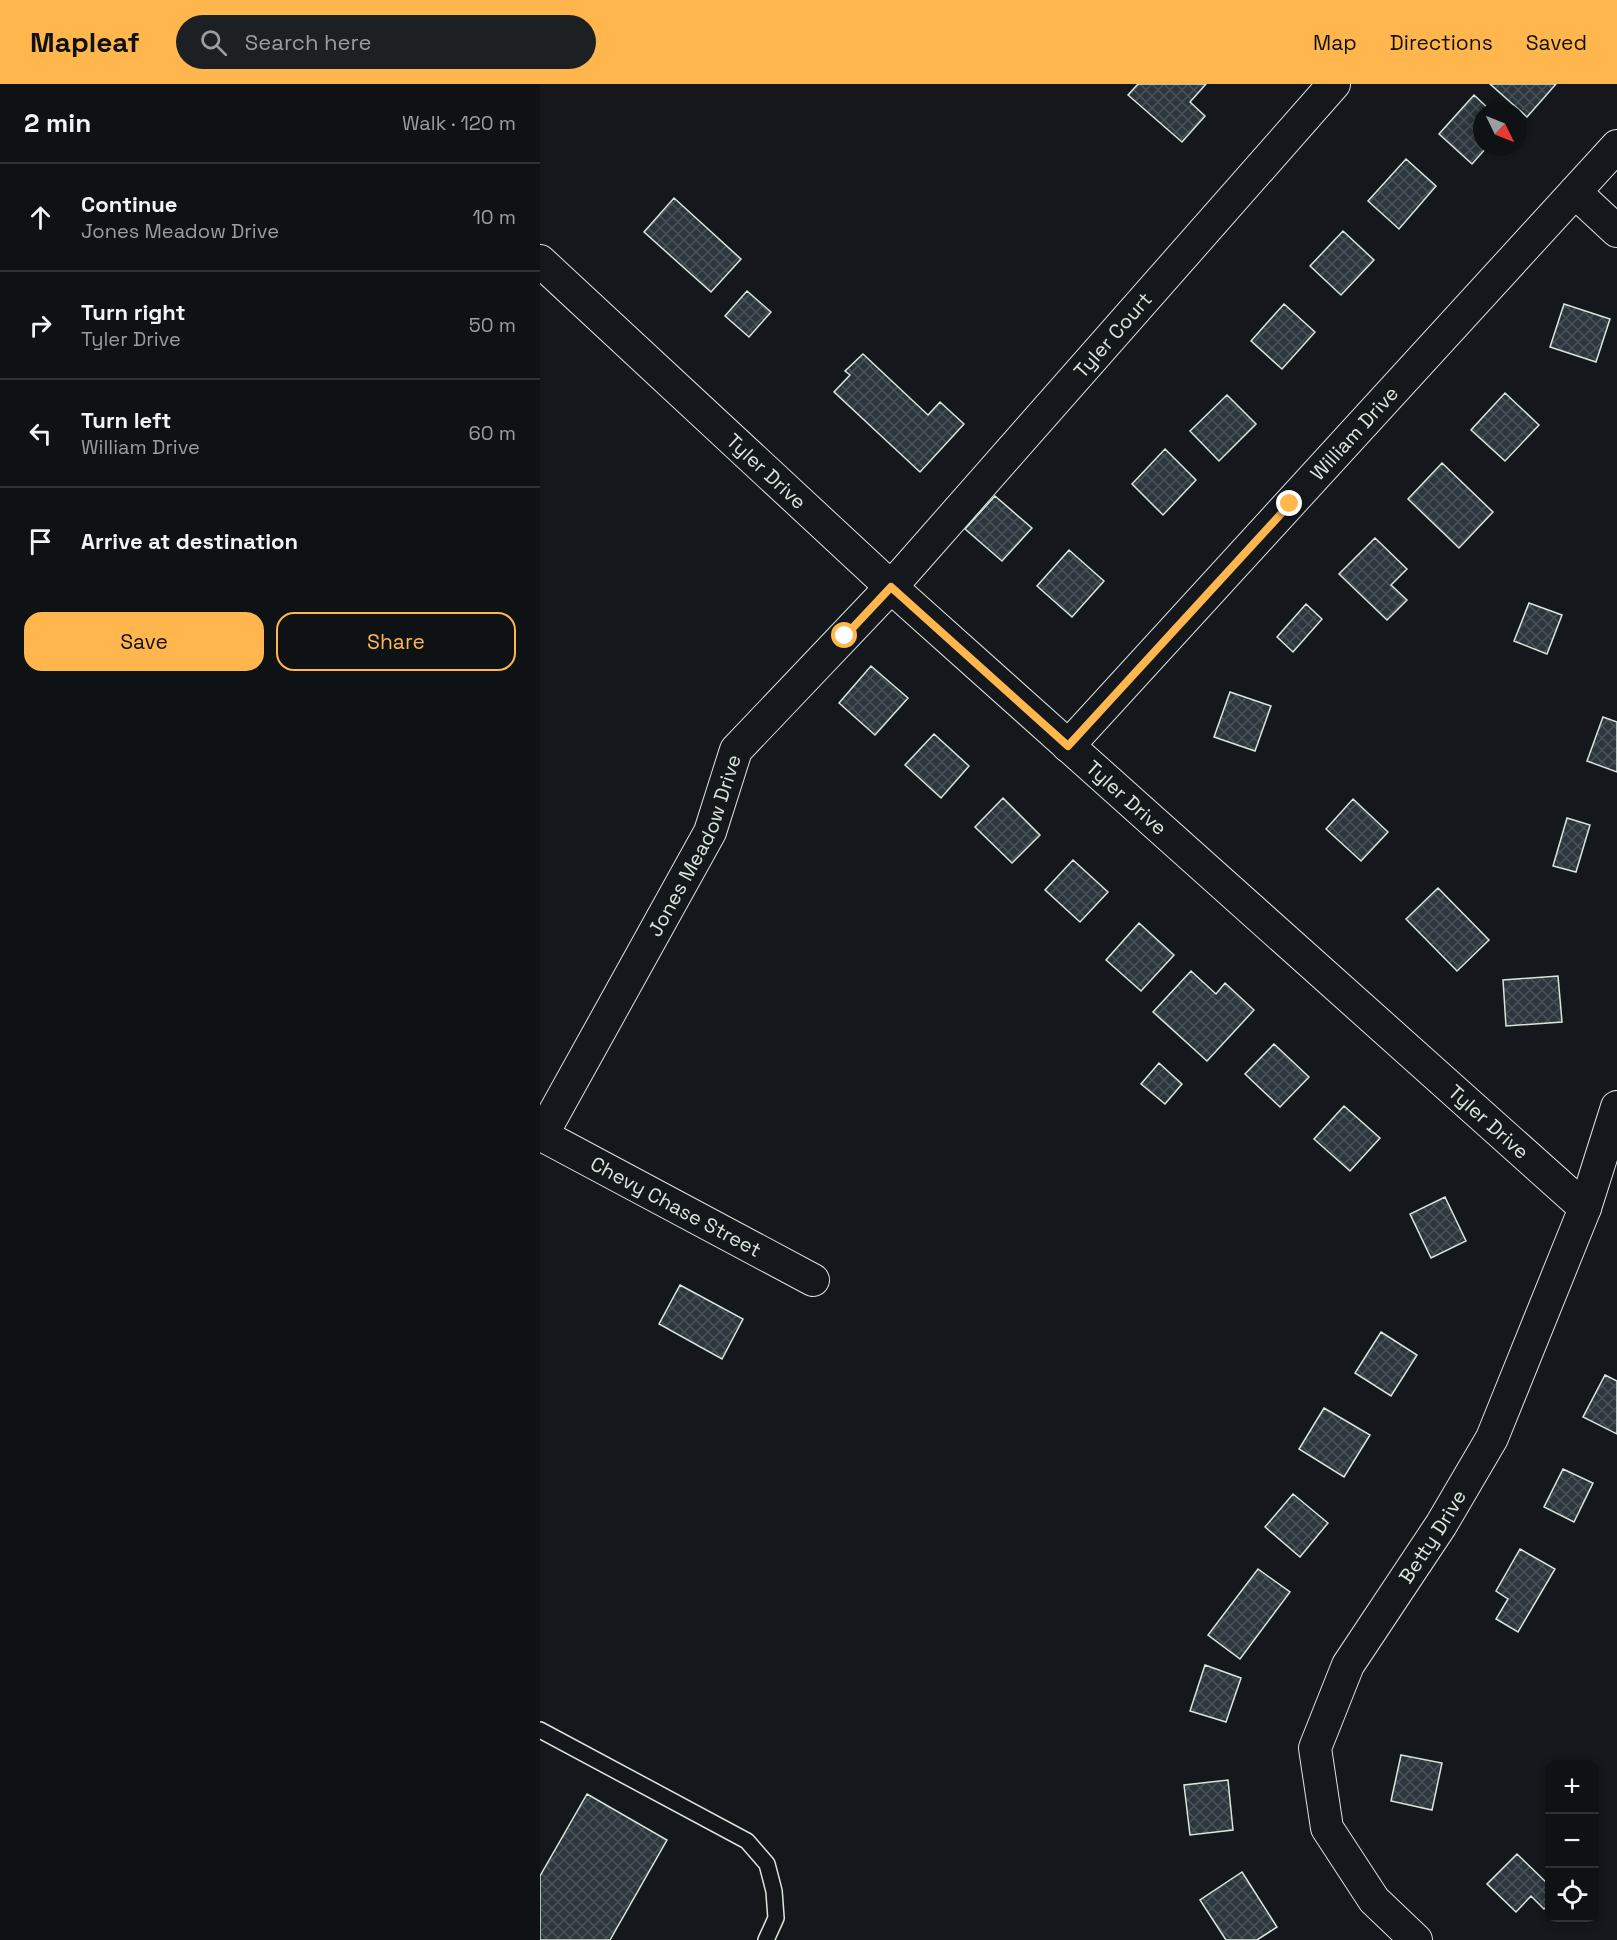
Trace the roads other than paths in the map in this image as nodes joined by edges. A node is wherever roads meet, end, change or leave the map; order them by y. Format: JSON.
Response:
{"nodes":[{"id":1,"x":1334,"y":84,"type":"edge"},
{"id":2,"x":1617,"y":146,"type":"edge"},
{"id":3,"x":1575,"y":192,"type":"junction"},
{"id":4,"x":1617,"y":231,"type":"edge"},
{"id":5,"x":540,"y":261,"type":"edge"},
{"id":6,"x":891,"y":587,"type":"junction"},
{"id":7,"x":1068,"y":746,"type":"junction"},
{"id":8,"x":1617,"y":1107,"type":"edge"},
{"id":9,"x":541,"y":1135,"type":"edge"},
{"id":10,"x":1585,"y":1208,"type":"junction"},
{"id":11,"x":813,"y":1280,"type":"dead end"},
{"id":12,"x":540,"y":1730,"type":"edge"},
{"id":13,"x":766,"y":1940,"type":"edge"},
{"id":14,"x":1416,"y":1940,"type":"edge"}],
"edges":[{"from":1,"to":6,"type":"street","name":"Tyler Court"},
{"from":2,"to":3,"type":"street","name":"William Drive"},
{"from":3,"to":4,"type":"street"},
{"from":3,"to":7,"type":"street","name":"William Drive"},
{"from":5,"to":6,"type":"street","name":"Tyler Drive"},
{"from":6,"to":7,"type":"street","name":"Tyler Drive"},
{"from":6,"to":9,"type":"street","name":"Jones Meadow Drive"},
{"from":7,"to":10,"type":"street","name":"Tyler Drive"},
{"from":8,"to":10,"type":"street","name":"Betty Drive"},
{"from":9,"to":11,"type":"street","name":"Chevy Chase Street"},
{"from":10,"to":14,"type":"street","name":"Betty Drive"},
{"from":12,"to":13,"type":"lane"}]}
